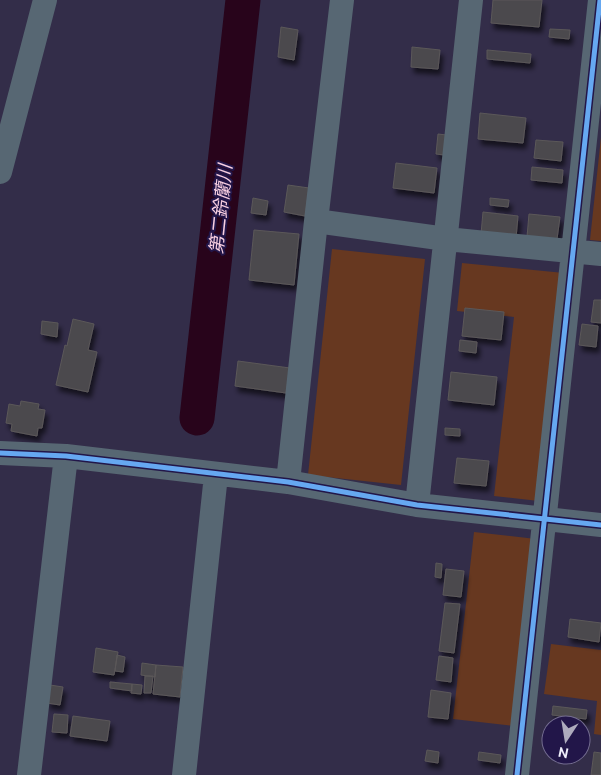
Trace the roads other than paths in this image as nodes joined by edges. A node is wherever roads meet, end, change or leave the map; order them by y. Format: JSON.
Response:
{"nodes":[{"id":1,"x":45,"y":0,"type":"edge"},
{"id":2,"x":342,"y":0,"type":"edge"},
{"id":3,"x":472,"y":0,"type":"edge"},
{"id":4,"x":600,"y":0,"type":"edge"},
{"id":5,"x":0,"y":172,"type":"edge"},
{"id":6,"x":316,"y":220,"type":"junction"},
{"id":7,"x":446,"y":239,"type":"junction"},
{"id":8,"x":573,"y":251,"type":"junction"},
{"id":9,"x":601,"y":254,"type":"edge"},
{"id":10,"x":0,"y":453,"type":"edge"},
{"id":11,"x":66,"y":456,"type":"junction"},
{"id":12,"x":216,"y":474,"type":"junction"},
{"id":13,"x":288,"y":482,"type":"junction"},
{"id":14,"x":417,"y":505,"type":"junction"},
{"id":15,"x":544,"y":519,"type":"junction"},
{"id":16,"x":601,"y":525,"type":"edge"},
{"id":17,"x":29,"y":775,"type":"edge"},
{"id":18,"x":184,"y":775,"type":"edge"},
{"id":19,"x":517,"y":775,"type":"edge"}],
"edges":[{"from":1,"to":5,"type":"street"},
{"from":2,"to":6,"type":"street"},
{"from":3,"to":7,"type":"street"},
{"from":4,"to":8,"type":"street"},
{"from":6,"to":7,"type":"street"},
{"from":6,"to":13,"type":"street"},
{"from":7,"to":8,"type":"street"},
{"from":7,"to":14,"type":"street"},
{"from":8,"to":9,"type":"street"},
{"from":8,"to":15,"type":"street"},
{"from":10,"to":11,"type":"street"},
{"from":11,"to":12,"type":"street"},
{"from":11,"to":17,"type":"street"},
{"from":12,"to":13,"type":"street"},
{"from":12,"to":18,"type":"street"},
{"from":13,"to":14,"type":"street"},
{"from":14,"to":15,"type":"street"},
{"from":15,"to":16,"type":"street"},
{"from":15,"to":19,"type":"street"}]}
